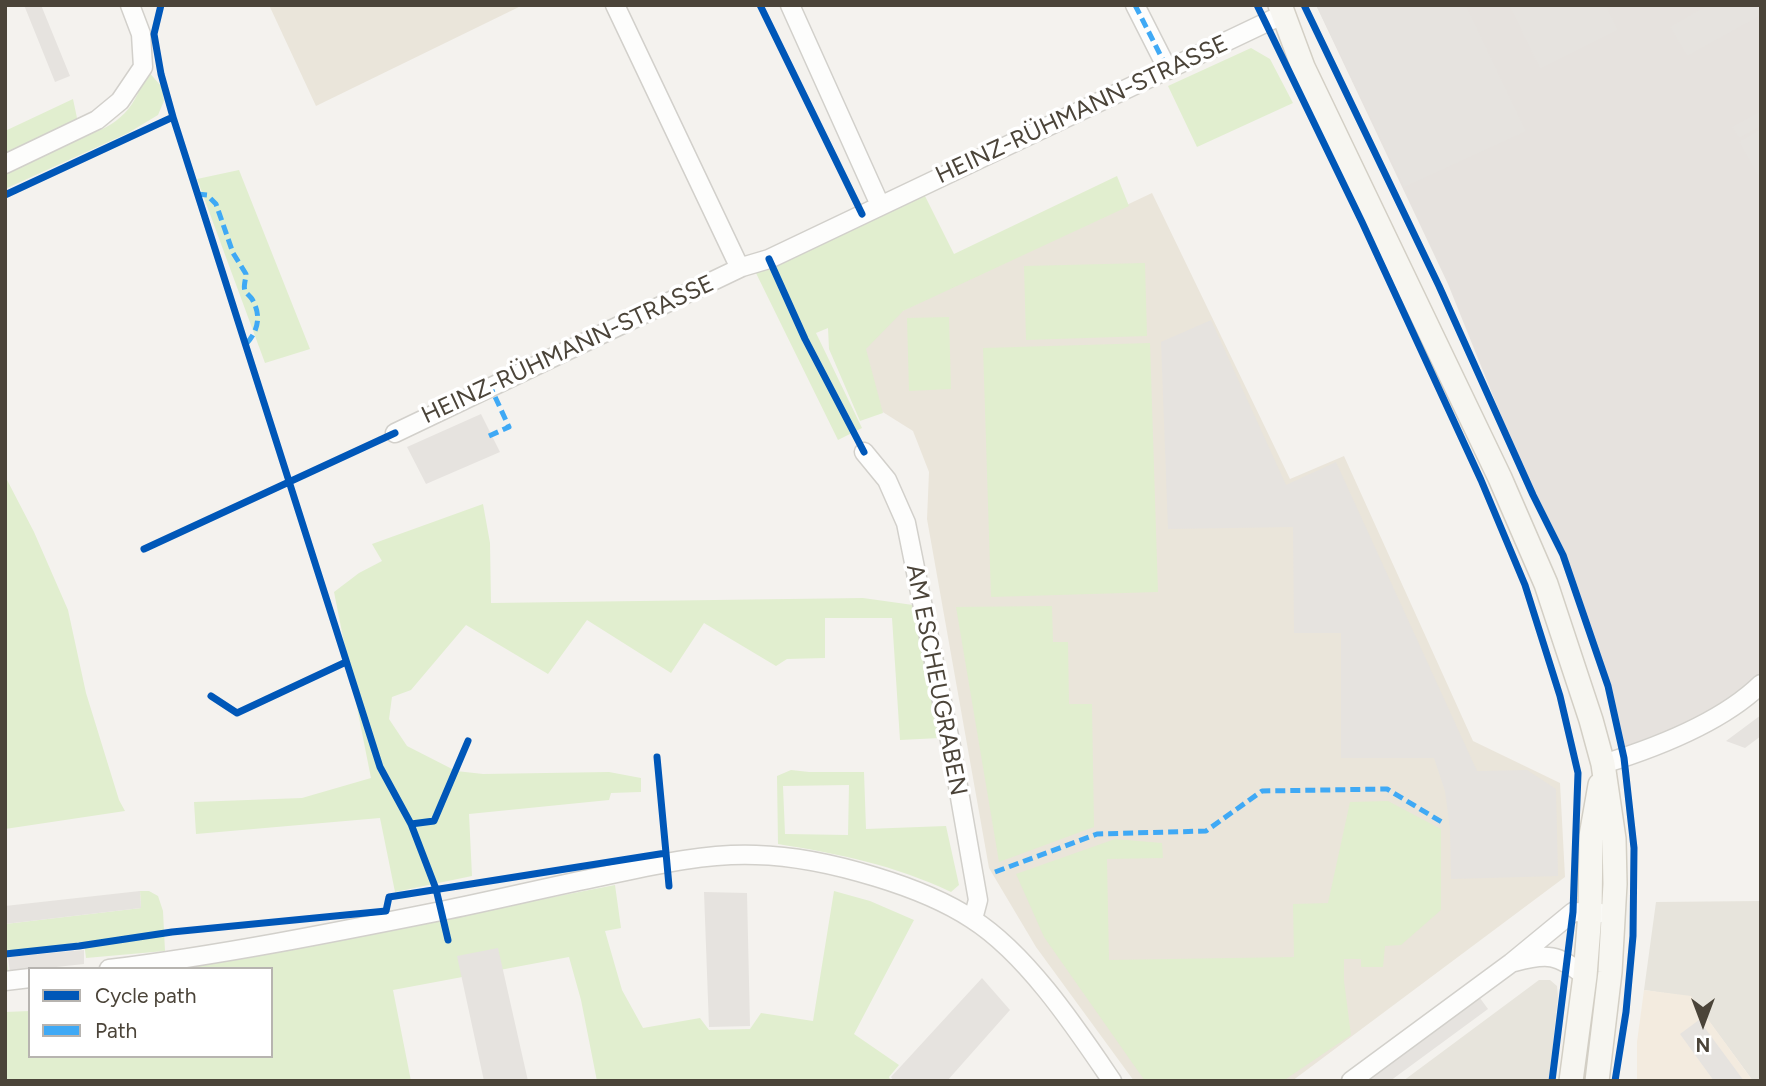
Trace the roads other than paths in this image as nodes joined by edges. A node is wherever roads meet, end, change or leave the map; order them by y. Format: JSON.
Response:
{"nodes":[{"id":1,"x":130,"y":5,"type":"edge"},
{"id":2,"x":615,"y":5,"type":"edge"},
{"id":3,"x":790,"y":5,"type":"edge"},
{"id":4,"x":1135,"y":5,"type":"edge"},
{"id":5,"x":1282,"y":10,"type":"edge"},
{"id":6,"x":1168,"y":70,"type":"junction"},
{"id":7,"x":5,"y":164,"type":"edge"},
{"id":8,"x":880,"y":205,"type":"junction"},
{"id":9,"x":749,"y":266,"type":"junction"},
{"id":10,"x":394,"y":433,"type":"dead end"},
{"id":11,"x":864,"y":452,"type":"dead end"},
{"id":12,"x":1761,"y":684,"type":"edge"},
{"id":13,"x":1603,"y":764,"type":"junction"},
{"id":14,"x":1590,"y":913,"type":"junction"},
{"id":15,"x":1615,"y":914,"type":"junction"},
{"id":16,"x":973,"y":919,"type":"junction"},
{"id":17,"x":1511,"y":963,"type":"junction"},
{"id":18,"x":123,"y":967,"type":"edge"},
{"id":19,"x":1585,"y":976,"type":"junction"},
{"id":20,"x":28,"y":978,"type":"edge"},
{"id":21,"x":5,"y":981,"type":"edge"},
{"id":22,"x":1112,"y":1081,"type":"edge"},
{"id":23,"x":1351,"y":1081,"type":"edge"},
{"id":24,"x":1572,"y":1081,"type":"edge"},
{"id":25,"x":1597,"y":1081,"type":"edge"}],
"edges":[{"from":1,"to":7,"type":"street"},
{"from":2,"to":9,"type":"street"},
{"from":3,"to":8,"type":"street"},
{"from":4,"to":6,"type":"street"},
{"from":5,"to":6,"type":"street","name":"HEINZ-RÜHMANN-STRASSE"},
{"from":5,"to":13,"type":"main road"},
{"from":6,"to":8,"type":"street","name":"HEINZ-RÜHMANN-STRASSE"},
{"from":8,"to":9,"type":"street","name":"HEINZ-RÜHMANN-STRASSE"},
{"from":9,"to":10,"type":"street","name":"HEINZ-RÜHMANN-STRASSE"},
{"from":11,"to":16,"type":"street","name":"AM ESCHEUGRABEN"},
{"from":12,"to":13,"type":"street"},
{"from":13,"to":14,"type":"main road"},
{"from":13,"to":15,"type":"main road"},
{"from":14,"to":15,"type":"street"},
{"from":14,"to":17,"type":"street"},
{"from":14,"to":19,"type":"main road"},
{"from":15,"to":25,"type":"main road"},
{"from":16,"to":18,"type":"street"},
{"from":16,"to":22,"type":"street"},
{"from":17,"to":19,"type":"street"},
{"from":17,"to":23,"type":"street"},
{"from":19,"to":24,"type":"main road"},
{"from":20,"to":21,"type":"street"}]}
